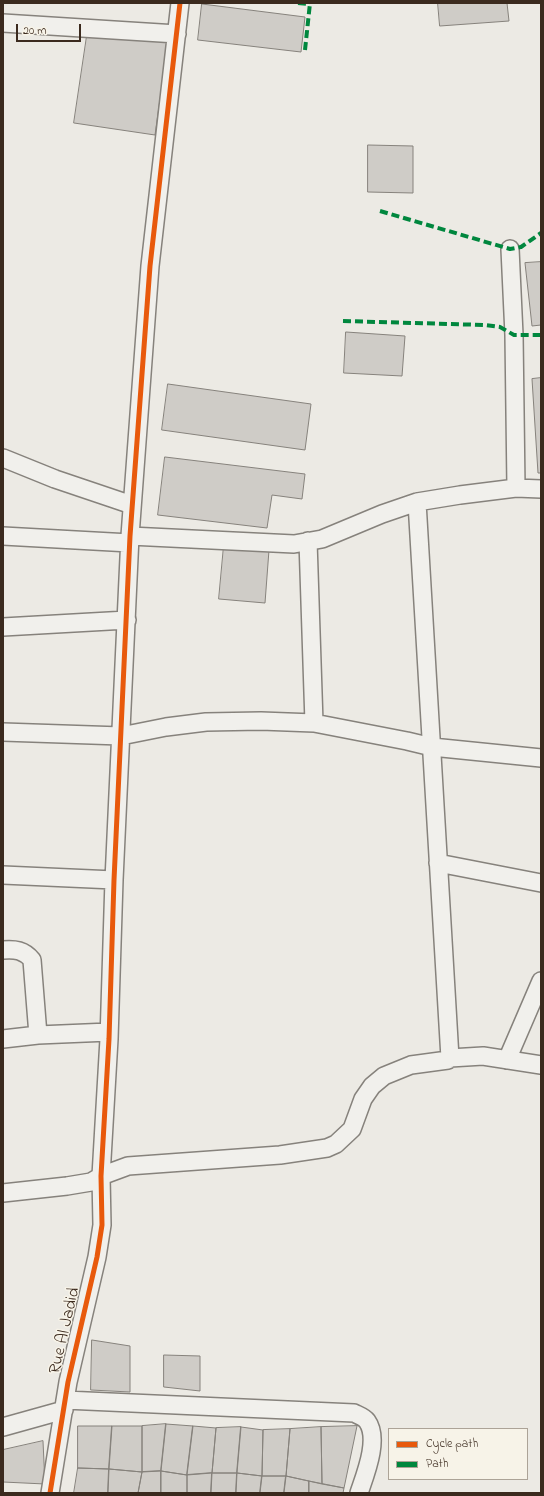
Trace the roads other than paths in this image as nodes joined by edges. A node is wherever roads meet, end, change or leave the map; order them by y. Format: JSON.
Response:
{"nodes":[{"id":1,"x":180,"y":3,"type":"edge"},
{"id":2,"x":3,"y":23,"type":"edge"},
{"id":3,"x":177,"y":34,"type":"junction"},
{"id":4,"x":510,"y":249,"type":"dead end"},
{"id":5,"x":3,"y":458,"type":"edge"},
{"id":6,"x":516,"y":488,"type":"junction"},
{"id":7,"x":541,"y":490,"type":"edge"},
{"id":8,"x":417,"y":502,"type":"junction"},
{"id":9,"x":132,"y":505,"type":"junction"},
{"id":10,"x":3,"y":536,"type":"edge"},
{"id":11,"x":130,"y":539,"type":"junction"},
{"id":12,"x":308,"y":541,"type":"junction"},
{"id":13,"x":127,"y":620,"type":"junction"},
{"id":14,"x":3,"y":627,"type":"edge"},
{"id":15,"x":314,"y":723,"type":"junction"},
{"id":16,"x":3,"y":732,"type":"edge"},
{"id":17,"x":121,"y":736,"type":"junction"},
{"id":18,"x":432,"y":747,"type":"junction"},
{"id":19,"x":541,"y":758,"type":"edge"},
{"id":20,"x":438,"y":863,"type":"junction"},
{"id":21,"x":3,"y":875,"type":"edge"},
{"id":22,"x":114,"y":880,"type":"junction"},
{"id":23,"x":541,"y":883,"type":"edge"},
{"id":24,"x":3,"y":950,"type":"edge"},
{"id":25,"x":541,"y":981,"type":"edge"},
{"id":26,"x":109,"y":1032,"type":"junction"},
{"id":27,"x":38,"y":1035,"type":"junction"},
{"id":28,"x":3,"y":1040,"type":"edge"},
{"id":29,"x":450,"y":1058,"type":"junction"},
{"id":30,"x":507,"y":1060,"type":"junction"},
{"id":31,"x":541,"y":1065,"type":"edge"},
{"id":32,"x":101,"y":1176,"type":"junction"},
{"id":33,"x":3,"y":1193,"type":"edge"},
{"id":34,"x":64,"y":1405,"type":"junction"},
{"id":35,"x":3,"y":1427,"type":"edge"},
{"id":36,"x":50,"y":1493,"type":"edge"},
{"id":37,"x":359,"y":1493,"type":"edge"}],
"edges":[{"from":1,"to":3,"type":"street","name":"Rue Al Jadid"},
{"from":2,"to":3,"type":"street"},
{"from":3,"to":9,"type":"street","name":"Rue Al Jadid"},
{"from":4,"to":6,"type":"street"},
{"from":5,"to":9,"type":"street"},
{"from":6,"to":7,"type":"street"},
{"from":6,"to":8,"type":"street"},
{"from":8,"to":12,"type":"street"},
{"from":8,"to":18,"type":"street"},
{"from":9,"to":11,"type":"street","name":"Rue Al Jadid"},
{"from":10,"to":11,"type":"street"},
{"from":11,"to":12,"type":"street"},
{"from":11,"to":13,"type":"street","name":"Rue Al Jadid"},
{"from":12,"to":15,"type":"street"},
{"from":13,"to":14,"type":"street"},
{"from":13,"to":17,"type":"street","name":"Rue Al Jadid"},
{"from":15,"to":17,"type":"street"},
{"from":15,"to":18,"type":"street"},
{"from":16,"to":17,"type":"street"},
{"from":17,"to":22,"type":"street","name":"Rue Al Jadid"},
{"from":18,"to":19,"type":"street"},
{"from":18,"to":20,"type":"street"},
{"from":20,"to":23,"type":"street"},
{"from":20,"to":29,"type":"street"},
{"from":21,"to":22,"type":"street"},
{"from":22,"to":26,"type":"street","name":"Rue Al Jadid"},
{"from":24,"to":27,"type":"street"},
{"from":25,"to":30,"type":"street"},
{"from":26,"to":27,"type":"street"},
{"from":26,"to":32,"type":"street","name":"Rue Al Jadid"},
{"from":27,"to":28,"type":"street"},
{"from":29,"to":30,"type":"street"},
{"from":29,"to":32,"type":"street"},
{"from":30,"to":31,"type":"street"},
{"from":32,"to":33,"type":"street"},
{"from":32,"to":34,"type":"street","name":"Rue Al Jadid"},
{"from":34,"to":35,"type":"street"},
{"from":34,"to":36,"type":"street","name":"Rue Al Jadid"},
{"from":34,"to":37,"type":"street"}]}
